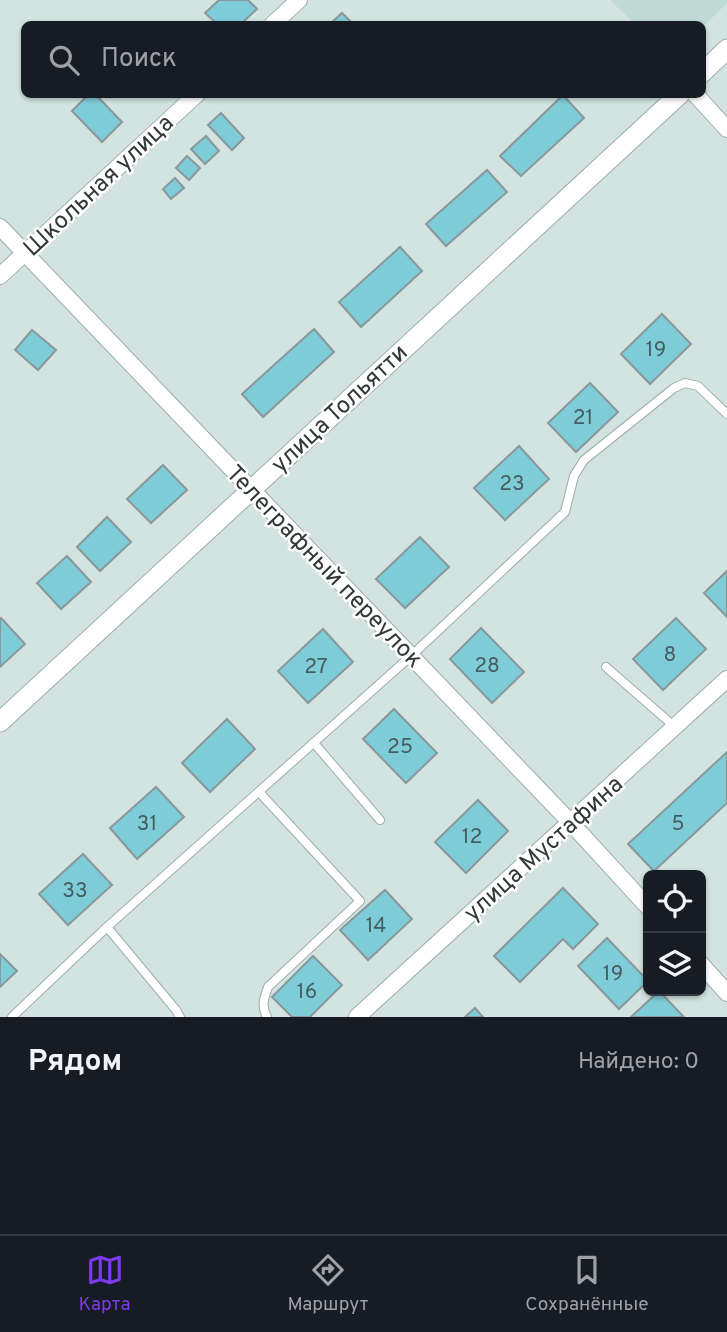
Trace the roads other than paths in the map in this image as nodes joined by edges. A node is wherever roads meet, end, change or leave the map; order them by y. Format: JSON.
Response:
{"nodes":[{"id":1,"x":299,"y":0,"type":"edge"},
{"id":2,"x":275,"y":21,"type":"edge"},
{"id":3,"x":727,"y":49,"type":"edge"},
{"id":4,"x":706,"y":69,"type":"edge"},
{"id":5,"x":193,"y":98,"type":"edge"},
{"id":6,"x":676,"y":98,"type":"edge"},
{"id":7,"x":699,"y":98,"type":"edge"},
{"id":8,"x":727,"y":129,"type":"edge"},
{"id":9,"x":0,"y":227,"type":"edge"},
{"id":10,"x":25,"y":253,"type":"junction"},
{"id":11,"x":0,"y":276,"type":"edge"},
{"id":12,"x":727,"y":414,"type":"edge"},
{"id":13,"x":251,"y":489,"type":"junction"},
{"id":14,"x":411,"y":656,"type":"junction"},
{"id":15,"x":606,"y":667,"type":"dead end"},
{"id":16,"x":727,"y":679,"type":"edge"},
{"id":17,"x":0,"y":722,"type":"edge"},
{"id":18,"x":675,"y":727,"type":"junction"},
{"id":19,"x":314,"y":743,"type":"junction"},
{"id":20,"x":259,"y":792,"type":"junction"},
{"id":21,"x":380,"y":820,"type":"dead end"},
{"id":22,"x":571,"y":823,"type":"junction"},
{"id":23,"x":643,"y":902,"type":"edge"},
{"id":24,"x":107,"y":928,"type":"junction"},
{"id":25,"x":706,"y":970,"type":"edge"},
{"id":26,"x":727,"y":993,"type":"edge"},
{"id":27,"x":12,"y":1017,"type":"edge"},
{"id":28,"x":180,"y":1017,"type":"edge"},
{"id":29,"x":267,"y":1017,"type":"edge"},
{"id":30,"x":357,"y":1017,"type":"edge"}],
"edges":[{"from":1,"to":2,"type":"street"},
{"from":3,"to":4,"type":"street"},
{"from":5,"to":10,"type":"street","name":"Школьная улица"},
{"from":6,"to":13,"type":"street","name":"улица Тольятти"},
{"from":7,"to":8,"type":"street"},
{"from":9,"to":10,"type":"street","name":"Телеграфный переулок"},
{"from":10,"to":11,"type":"street","name":"Школьная улица"},
{"from":10,"to":13,"type":"street","name":"Телеграфный переулок"},
{"from":12,"to":14,"type":"lane"},
{"from":13,"to":14,"type":"street","name":"Телеграфный переулок"},
{"from":13,"to":17,"type":"street","name":"улица Тольятти"},
{"from":14,"to":19,"type":"lane"},
{"from":14,"to":22,"type":"street","name":"Телеграфный переулок"},
{"from":15,"to":18,"type":"lane"},
{"from":16,"to":18,"type":"street","name":"улица Мустафина"},
{"from":18,"to":22,"type":"street","name":"улица Мустафина"},
{"from":19,"to":20,"type":"lane"},
{"from":19,"to":21,"type":"lane"},
{"from":20,"to":24,"type":"lane"},
{"from":20,"to":29,"type":"lane"},
{"from":22,"to":23,"type":"street","name":"Телеграфный переулок"},
{"from":22,"to":30,"type":"street","name":"улица Мустафина"},
{"from":24,"to":27,"type":"lane"},
{"from":24,"to":28,"type":"lane"},
{"from":25,"to":26,"type":"street"}]}
